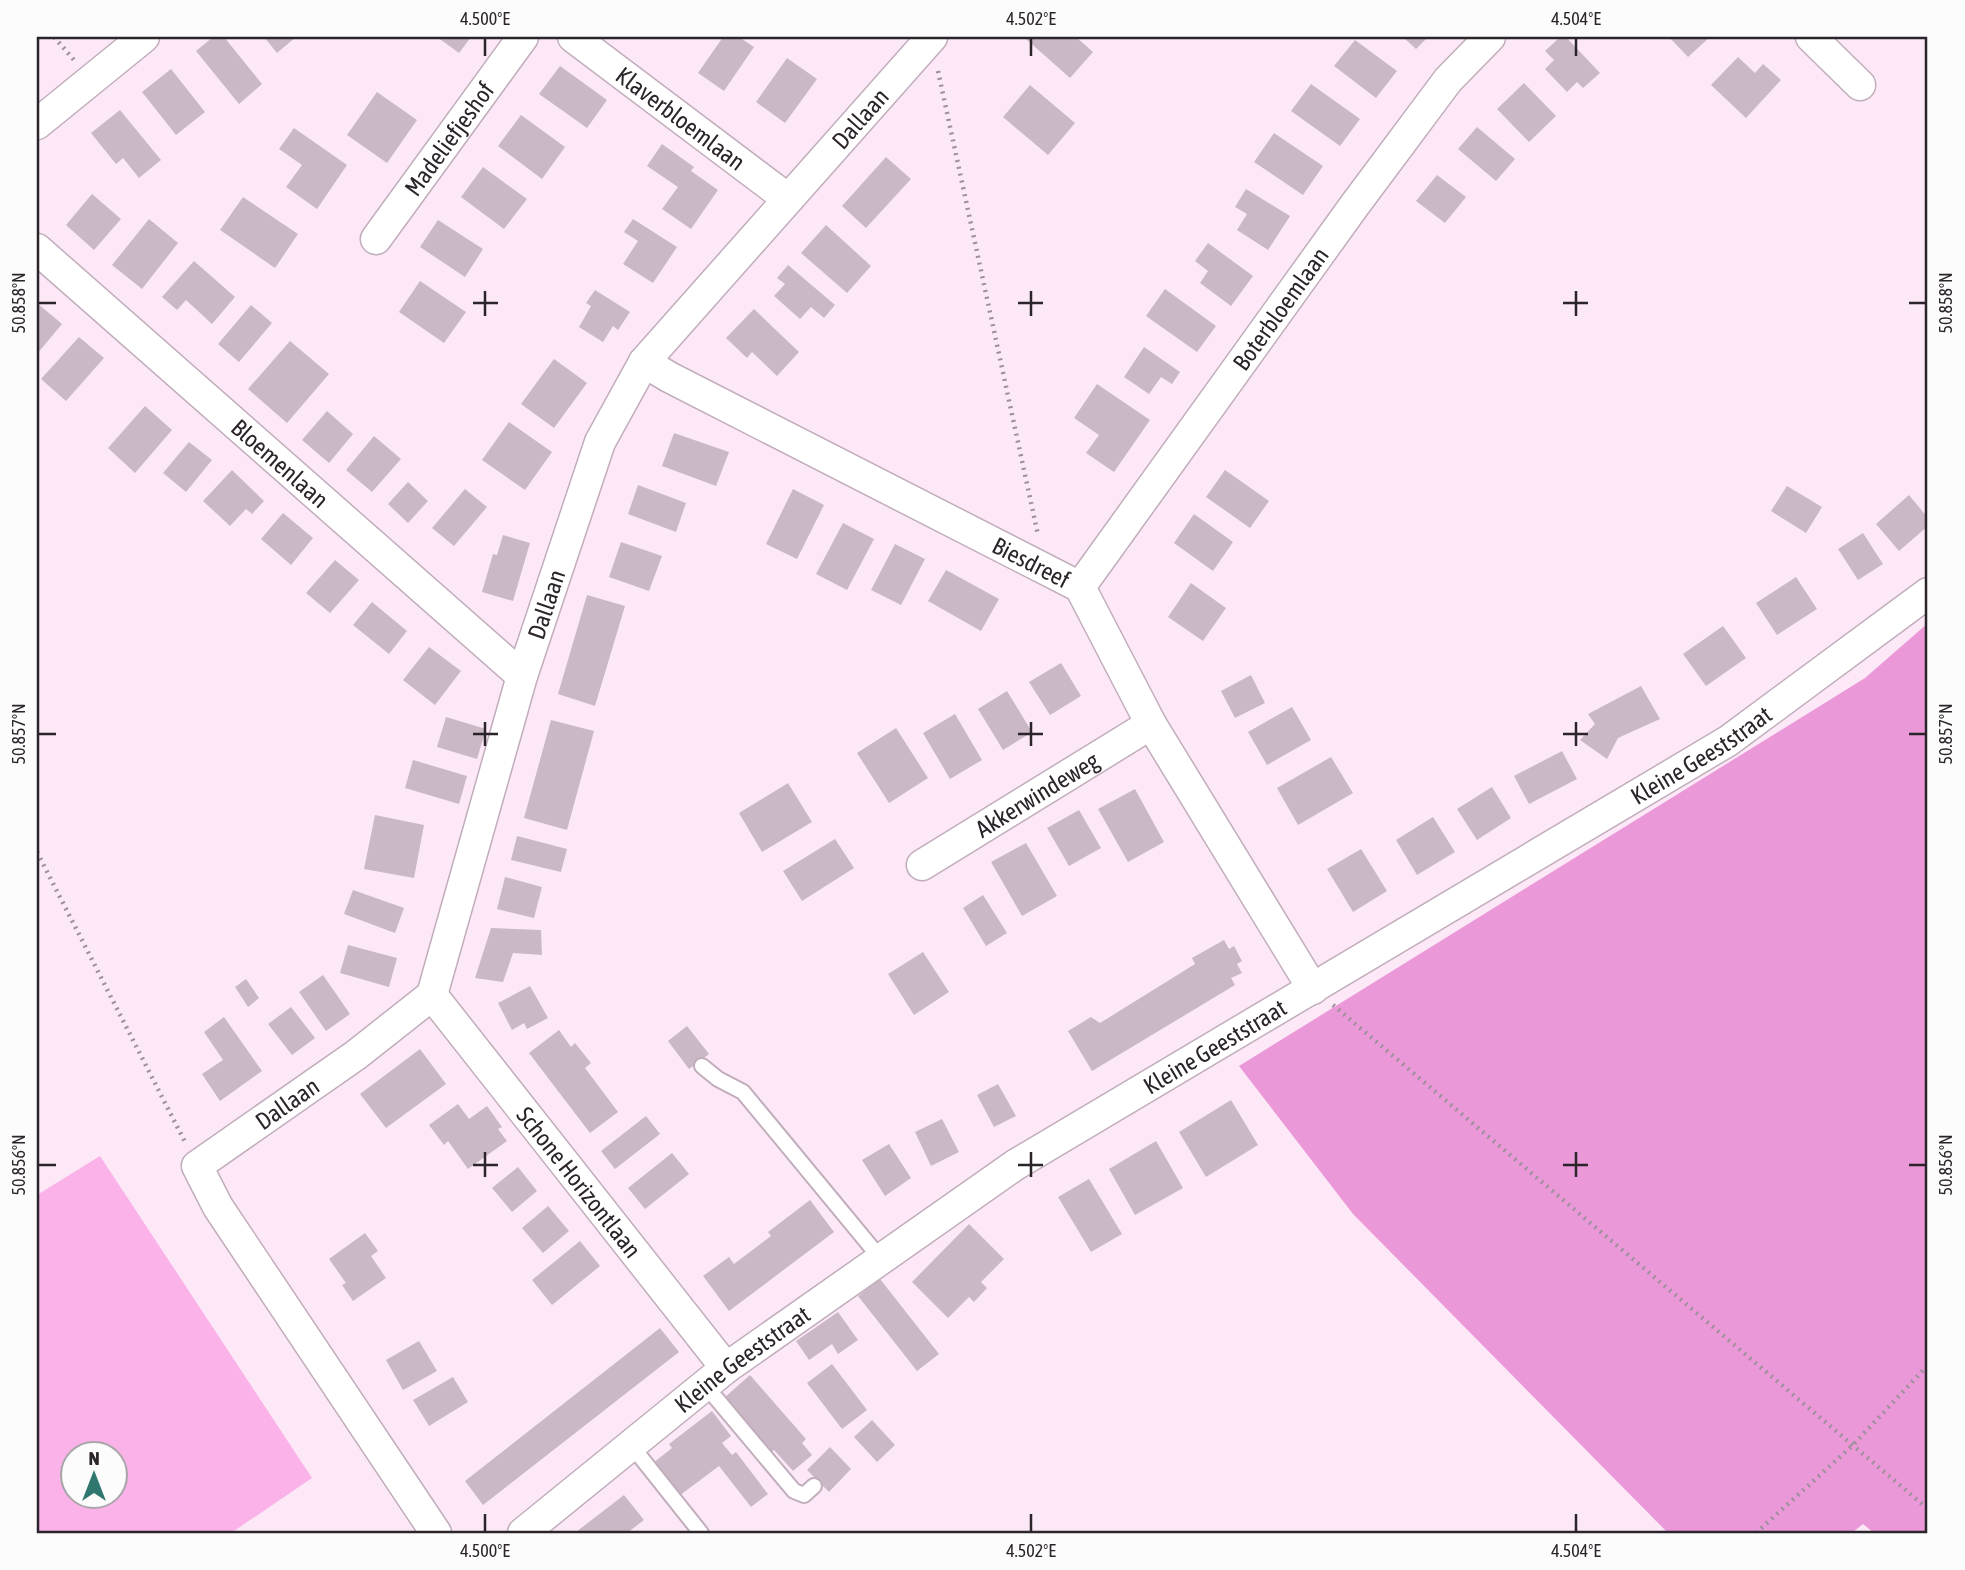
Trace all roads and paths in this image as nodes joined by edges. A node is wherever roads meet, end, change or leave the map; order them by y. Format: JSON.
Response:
{"nodes":[{"id":1,"x":144,"y":37,"type":"edge"},
{"id":2,"x":523,"y":37,"type":"edge"},
{"id":3,"x":573,"y":37,"type":"edge"},
{"id":4,"x":931,"y":37,"type":"edge"},
{"id":5,"x":1490,"y":37,"type":"edge"},
{"id":6,"x":1811,"y":37,"type":"edge"},
{"id":7,"x":1860,"y":85,"type":"dead end"},
{"id":8,"x":37,"y":124,"type":"edge"},
{"id":9,"x":788,"y":199,"type":"junction"},
{"id":10,"x":376,"y":239,"type":"dead end"},
{"id":11,"x":37,"y":249,"type":"edge"},
{"id":12,"x":644,"y":362,"type":"junction"},
{"id":13,"x":1046,"y":570,"type":"junction"},
{"id":14,"x":1080,"y":587,"type":"junction"},
{"id":15,"x":1928,"y":593,"type":"edge"},
{"id":16,"x":522,"y":676,"type":"junction"},
{"id":17,"x":1151,"y":724,"type":"junction"},
{"id":18,"x":37,"y":852,"type":"edge"},
{"id":19,"x":922,"y":865,"type":"dead end"},
{"id":20,"x":1313,"y":989,"type":"junction"},
{"id":21,"x":432,"y":995,"type":"junction"},
{"id":22,"x":702,"y":1066,"type":"dead end"},
{"id":23,"x":197,"y":1166,"type":"junction"},
{"id":24,"x":881,"y":1259,"type":"junction"},
{"id":25,"x":1928,"y":1365,"type":"edge"},
{"id":26,"x":715,"y":1377,"type":"junction"},
{"id":27,"x":1853,"y":1445,"type":"junction"},
{"id":28,"x":631,"y":1446,"type":"junction"},
{"id":29,"x":814,"y":1486,"type":"dead end"},
{"id":30,"x":1928,"y":1509,"type":"edge"},
{"id":31,"x":430,"y":1530,"type":"edge"},
{"id":32,"x":523,"y":1533,"type":"edge"},
{"id":33,"x":701,"y":1533,"type":"edge"},
{"id":34,"x":1756,"y":1533,"type":"edge"}],
"edges":[{"from":1,"to":8,"type":"street"},
{"from":2,"to":10,"type":"street","name":"Madeliefjeshof"},
{"from":3,"to":9,"type":"street","name":"Klaverbloemlaan"},
{"from":4,"to":9,"type":"street","name":"Dallaan"},
{"from":4,"to":13,"type":"path"},
{"from":5,"to":14,"type":"street","name":"Boterbloemlaan"},
{"from":6,"to":7,"type":"street"},
{"from":9,"to":12,"type":"street","name":"Dallaan"},
{"from":11,"to":16,"type":"street","name":"Bloemenlaan"},
{"from":12,"to":13,"type":"street","name":"Biesdreef"},
{"from":12,"to":16,"type":"street","name":"Dallaan"},
{"from":13,"to":14,"type":"street","name":"Biesdreef"},
{"from":14,"to":17,"type":"street","name":"Biesdreef"},
{"from":15,"to":20,"type":"street","name":"Kleine Geeststraat"},
{"from":16,"to":21,"type":"street","name":"Dallaan"},
{"from":17,"to":19,"type":"street","name":"Akkerwindeweg"},
{"from":17,"to":20,"type":"street","name":"Biesdreef"},
{"from":18,"to":23,"type":"path"},
{"from":20,"to":24,"type":"street","name":"Kleine Geeststraat"},
{"from":20,"to":27,"type":"path"},
{"from":21,"to":23,"type":"street","name":"Dallaan"},
{"from":21,"to":26,"type":"street","name":"Schone Horizontlaan"},
{"from":22,"to":24,"type":"lane"},
{"from":23,"to":31,"type":"street"},
{"from":24,"to":26,"type":"street","name":"Kleine Geeststraat"},
{"from":25,"to":27,"type":"path"},
{"from":26,"to":28,"type":"street","name":"Kleine Geeststraat"},
{"from":26,"to":29,"type":"lane"},
{"from":27,"to":30,"type":"path"},
{"from":27,"to":34,"type":"path"},
{"from":28,"to":32,"type":"street","name":"Kleine Geeststraat"},
{"from":28,"to":33,"type":"lane"}]}
